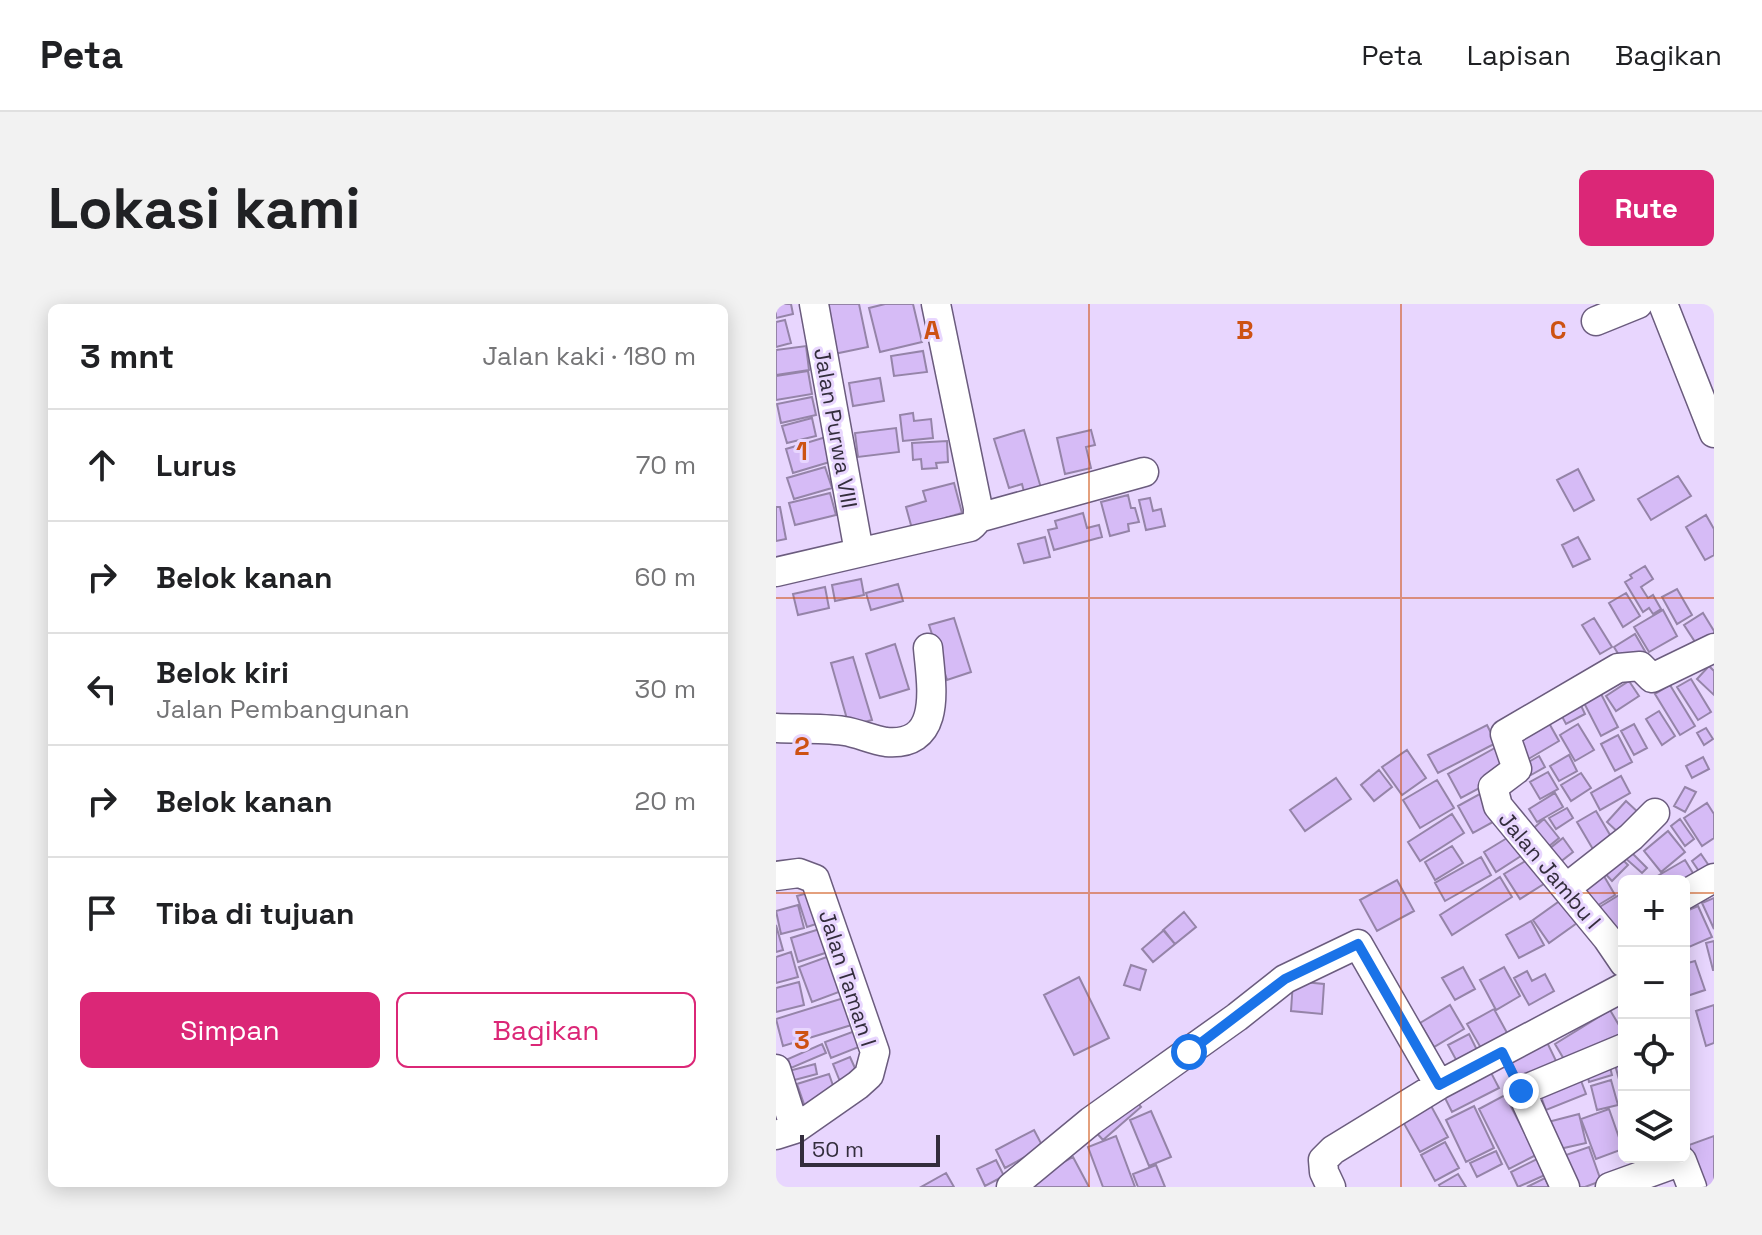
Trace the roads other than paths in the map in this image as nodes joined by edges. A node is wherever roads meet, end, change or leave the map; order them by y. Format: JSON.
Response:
{"nodes":[{"id":1,"x":814,"y":304,"type":"edge"},
{"id":2,"x":936,"y":304,"type":"edge"},
{"id":3,"x":1638,"y":304,"type":"edge"},
{"id":4,"x":1663,"y":304,"type":"edge"},
{"id":5,"x":1596,"y":321,"type":"dead end"},
{"id":6,"x":1714,"y":433,"type":"edge"},
{"id":7,"x":1144,"y":472,"type":"dead end"},
{"id":8,"x":974,"y":522,"type":"junction"},
{"id":9,"x":859,"y":552,"type":"junction"},
{"id":10,"x":776,"y":572,"type":"edge"},
{"id":11,"x":928,"y":648,"type":"dead end"},
{"id":12,"x":1714,"y":648,"type":"edge"},
{"id":13,"x":776,"y":728,"type":"edge"},
{"id":14,"x":1655,"y":813,"type":"dead end"},
{"id":15,"x":776,"y":876,"type":"edge"},
{"id":16,"x":1714,"y":878,"type":"edge"},
{"id":17,"x":1566,"y":888,"type":"junction"},
{"id":18,"x":1690,"y":892,"type":"edge"},
{"id":19,"x":1616,"y":933,"type":"edge"},
{"id":20,"x":1618,"y":990,"type":"edge"},
{"id":21,"x":1618,"y":1051,"type":"edge"},
{"id":22,"x":1502,"y":1052,"type":"junction"},
{"id":23,"x":776,"y":1069,"type":"edge"},
{"id":24,"x":1439,"y":1085,"type":"junction"},
{"id":25,"x":1521,"y":1091,"type":"junction"},
{"id":26,"x":785,"y":1132,"type":"edge"},
{"id":27,"x":1685,"y":1168,"type":"edge"},
{"id":28,"x":1009,"y":1186,"type":"edge"},
{"id":29,"x":1331,"y":1187,"type":"edge"},
{"id":30,"x":1565,"y":1187,"type":"edge"},
{"id":31,"x":1610,"y":1187,"type":"edge"}],
"edges":[{"from":1,"to":9,"type":"street","name":"Jalan Purwa VIII"},
{"from":2,"to":8,"type":"street"},
{"from":3,"to":5,"type":"street"},
{"from":4,"to":6,"type":"street"},
{"from":7,"to":8,"type":"street"},
{"from":8,"to":9,"type":"street"},
{"from":9,"to":10,"type":"street"},
{"from":11,"to":13,"type":"street"},
{"from":12,"to":17,"type":"street","name":"Jalan Jambu I"},
{"from":14,"to":17,"type":"street"},
{"from":15,"to":26,"type":"street","name":"Jalan Taman I"},
{"from":16,"to":18,"type":"street"},
{"from":17,"to":19,"type":"street","name":"Jalan Jambu I"},
{"from":20,"to":22,"type":"street"},
{"from":21,"to":25,"type":"street"},
{"from":22,"to":24,"type":"street"},
{"from":22,"to":25,"type":"street"},
{"from":23,"to":26,"type":"street"},
{"from":24,"to":28,"type":"street"},
{"from":24,"to":29,"type":"street"},
{"from":25,"to":30,"type":"street"},
{"from":27,"to":31,"type":"street"}]}
